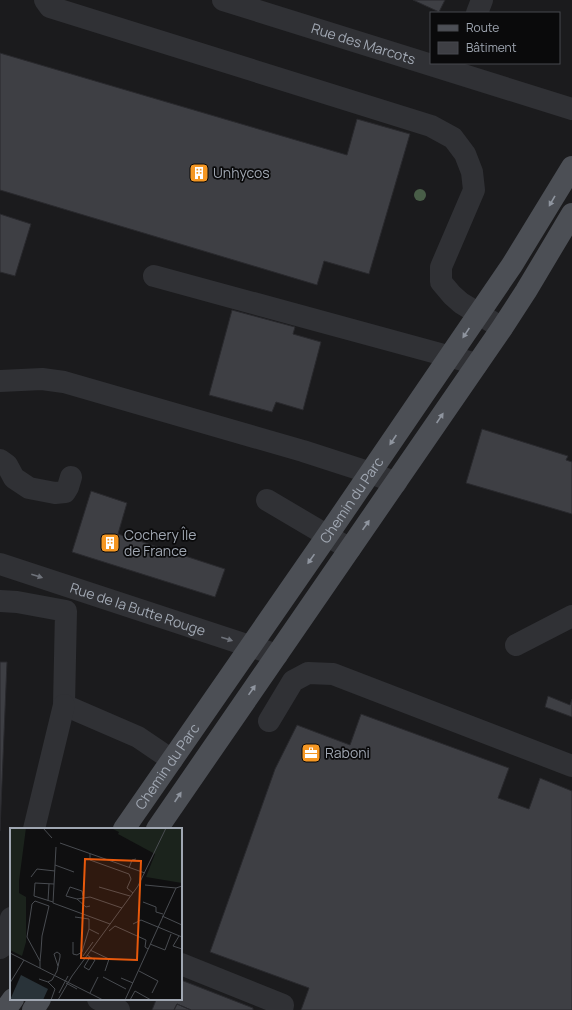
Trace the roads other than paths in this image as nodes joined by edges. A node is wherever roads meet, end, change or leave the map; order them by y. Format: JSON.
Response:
{"nodes":[{"id":1,"x":45,"y":0,"type":"edge"},
{"id":2,"x":222,"y":0,"type":"edge"},
{"id":3,"x":482,"y":0,"type":"edge"},
{"id":4,"x":477,"y":12,"type":"edge"},
{"id":5,"x":430,"y":60,"type":"edge"},
{"id":6,"x":445,"y":64,"type":"edge"},
{"id":7,"x":455,"y":67,"type":"edge"},
{"id":8,"x":572,"y":109,"type":"edge"},
{"id":9,"x":572,"y":167,"type":"edge"},
{"id":10,"x":572,"y":214,"type":"edge"},
{"id":11,"x":154,"y":276,"type":"dead end"},
{"id":12,"x":479,"y":314,"type":"junction"},
{"id":13,"x":502,"y":328,"type":"junction"},
{"id":14,"x":450,"y":357,"type":"junction"},
{"id":15,"x":477,"y":364,"type":"junction"},
{"id":16,"x":0,"y":381,"type":"edge"},
{"id":17,"x":0,"y":460,"type":"edge"},
{"id":18,"x":371,"y":473,"type":"junction"},
{"id":19,"x":71,"y":477,"type":"dead end"},
{"id":20,"x":396,"y":483,"type":"junction"},
{"id":21,"x":267,"y":500,"type":"dead end"},
{"id":22,"x":327,"y":536,"type":"junction"},
{"id":23,"x":350,"y":549,"type":"junction"},
{"id":24,"x":0,"y":564,"type":"edge"},
{"id":25,"x":0,"y":601,"type":"edge"},
{"id":26,"x":572,"y":616,"type":"edge"},
{"id":27,"x":516,"y":645,"type":"dead end"},
{"id":28,"x":251,"y":646,"type":"junction"},
{"id":29,"x":276,"y":655,"type":"junction"},
{"id":30,"x":64,"y":705,"type":"junction"},
{"id":31,"x":269,"y":721,"type":"dead end"},
{"id":32,"x":172,"y":760,"type":"junction"},
{"id":33,"x":572,"y":766,"type":"edge"},
{"id":34,"x":34,"y":828,"type":"edge"},
{"id":35,"x":125,"y":828,"type":"edge"},
{"id":36,"x":158,"y":828,"type":"edge"},
{"id":37,"x":10,"y":922,"type":"edge"},
{"id":38,"x":0,"y":948,"type":"edge"},
{"id":39,"x":182,"y":964,"type":"edge"},
{"id":40,"x":12,"y":1000,"type":"edge"},
{"id":41,"x":39,"y":1000,"type":"edge"},
{"id":42,"x":91,"y":1000,"type":"edge"},
{"id":43,"x":100,"y":1000,"type":"edge"},
{"id":44,"x":5,"y":1010,"type":"edge"},
{"id":45,"x":33,"y":1010,"type":"edge"},
{"id":46,"x":85,"y":1010,"type":"edge"},
{"id":47,"x":119,"y":1010,"type":"edge"},
{"id":48,"x":282,"y":1010,"type":"edge"}],
"edges":[{"from":1,"to":12,"type":"street"},
{"from":2,"to":5,"type":"street","name":"Rue des Marcots"},
{"from":3,"to":4,"type":"street"},
{"from":6,"to":7,"type":"street","name":"Rue des Marcots"},
{"from":7,"to":8,"type":"street","name":"Rue des Marcots"},
{"from":9,"to":12,"type":"main road","name":"Chemin du Parc","one_way":true},
{"from":10,"to":13,"type":"main road","name":"Chemin du Parc"},
{"from":11,"to":14,"type":"street"},
{"from":12,"to":13,"type":"street"},
{"from":12,"to":14,"type":"main road","name":"Chemin du Parc","one_way":true},
{"from":13,"to":15,"type":"main road","name":"Chemin du Parc"},
{"from":14,"to":15,"type":"street"},
{"from":14,"to":18,"type":"main road","name":"Chemin du Parc","one_way":true},
{"from":20,"to":15,"type":"main road","name":"Chemin du Parc","one_way":true},
{"from":16,"to":18,"type":"street"},
{"from":17,"to":19,"type":"street"},
{"from":18,"to":20,"type":"street"},
{"from":18,"to":22,"type":"main road","name":"Chemin du Parc"},
{"from":23,"to":20,"type":"main road","name":"Chemin du Parc","one_way":true},
{"from":21,"to":22,"type":"street"},
{"from":22,"to":23,"type":"street"},
{"from":22,"to":28,"type":"main road","name":"Chemin du Parc","one_way":true},
{"from":23,"to":29,"type":"main road","name":"Chemin du Parc"},
{"from":24,"to":28,"type":"street","name":"Rue de la Butte Rouge","one_way":true},
{"from":25,"to":30,"type":"street"},
{"from":26,"to":27,"type":"street"},
{"from":28,"to":29,"type":"street","name":"Rue de la Butte Rouge"},
{"from":28,"to":32,"type":"main road","name":"Chemin du Parc"},
{"from":36,"to":29,"type":"main road","name":"Chemin du Parc","one_way":true},
{"from":30,"to":32,"type":"street"},
{"from":30,"to":34,"type":"street"},
{"from":31,"to":33,"type":"street"},
{"from":32,"to":35,"type":"main road","name":"Chemin du Parc"},
{"from":37,"to":38,"type":"street"},
{"from":39,"to":48,"type":"street"},
{"from":40,"to":44,"type":"main road"},
{"from":41,"to":45,"type":"main road"},
{"from":42,"to":46,"type":"street"},
{"from":43,"to":47,"type":"street"}]}
